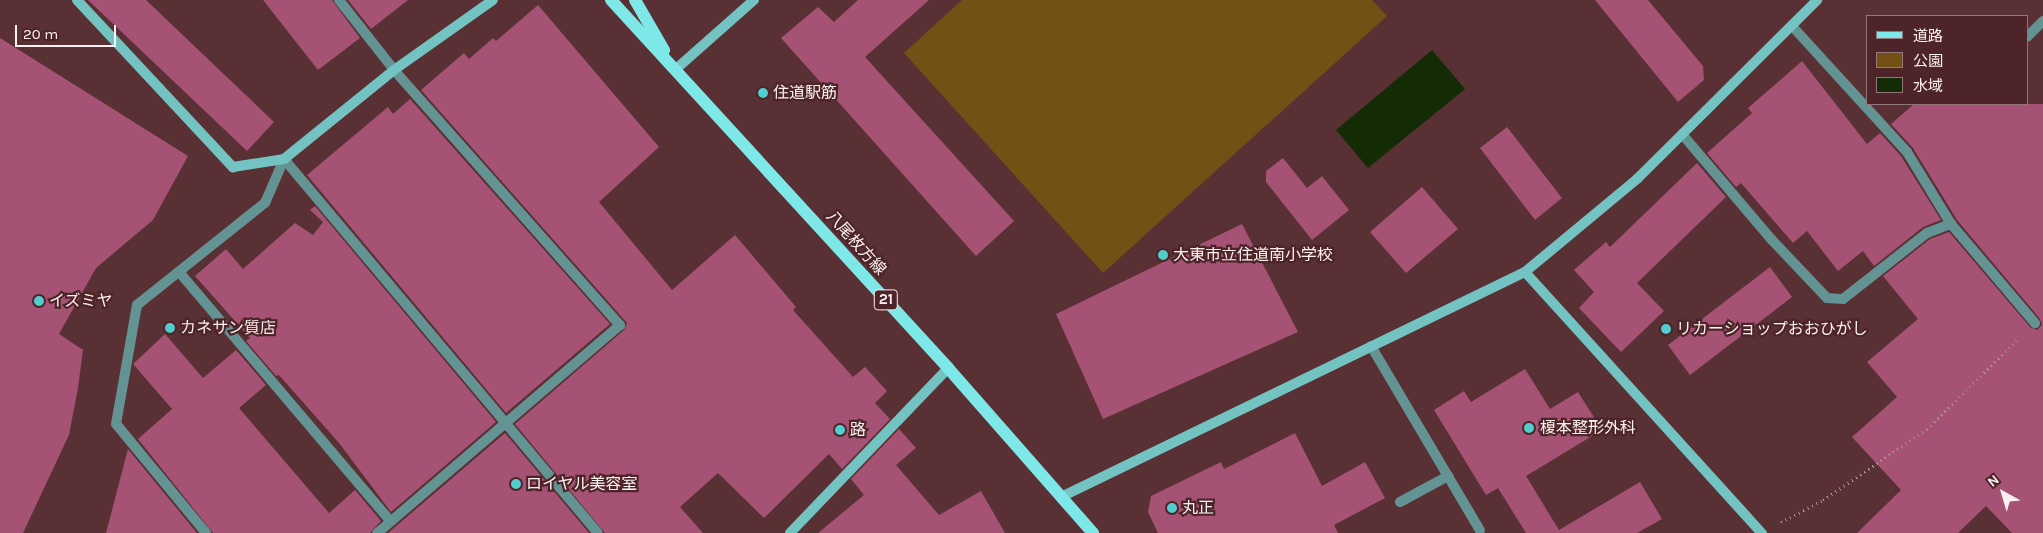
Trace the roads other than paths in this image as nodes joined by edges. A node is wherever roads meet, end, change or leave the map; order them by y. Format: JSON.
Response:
{"nodes":[{"id":1,"x":77,"y":0,"type":"edge"},
{"id":2,"x":339,"y":0,"type":"edge"},
{"id":3,"x":493,"y":0,"type":"edge"},
{"id":4,"x":611,"y":0,"type":"edge"},
{"id":5,"x":635,"y":0,"type":"edge"},
{"id":6,"x":754,"y":0,"type":"edge"},
{"id":7,"x":1817,"y":0,"type":"edge"},
{"id":8,"x":2043,"y":21,"type":"edge"},
{"id":9,"x":1792,"y":26,"type":"junction"},
{"id":10,"x":2028,"y":36,"type":"edge"},
{"id":11,"x":676,"y":69,"type":"junction"},
{"id":12,"x":394,"y":70,"type":"junction"},
{"id":13,"x":1682,"y":134,"type":"junction"},
{"id":14,"x":284,"y":159,"type":"junction"},
{"id":15,"x":1951,"y":224,"type":"junction"},
{"id":16,"x":180,"y":272,"type":"junction"},
{"id":17,"x":1525,"y":272,"type":"junction"},
{"id":18,"x":2035,"y":323,"type":"road end"},
{"id":19,"x":1371,"y":346,"type":"junction"},
{"id":20,"x":948,"y":368,"type":"junction"},
{"id":21,"x":504,"y":422,"type":"junction"},
{"id":22,"x":1448,"y":476,"type":"junction"},
{"id":23,"x":1061,"y":497,"type":"junction"},
{"id":24,"x":1400,"y":502,"type":"dead end"},
{"id":25,"x":390,"y":521,"type":"junction"},
{"id":26,"x":1480,"y":530,"type":"dead end"},
{"id":27,"x":1762,"y":532,"type":"edge"},
{"id":28,"x":206,"y":533,"type":"edge"},
{"id":29,"x":377,"y":533,"type":"edge"},
{"id":30,"x":598,"y":533,"type":"edge"},
{"id":31,"x":790,"y":533,"type":"edge"},
{"id":32,"x":1093,"y":533,"type":"edge"}],
"edges":[{"from":1,"to":14,"type":"street"},
{"from":2,"to":12,"type":"street"},
{"from":3,"to":12,"type":"street"},
{"from":4,"to":11,"type":"main road","name":"八尾枚方線","number":"21"},
{"from":5,"to":11,"type":"main road"},
{"from":6,"to":11,"type":"street"},
{"from":7,"to":9,"type":"street"},
{"from":8,"to":10,"type":"street"},
{"from":9,"to":13,"type":"street"},
{"from":9,"to":15,"type":"street"},
{"from":11,"to":20,"type":"main road","name":"八尾枚方線","number":"21"},
{"from":12,"to":14,"type":"street"},
{"from":12,"to":21,"type":"street"},
{"from":13,"to":15,"type":"street"},
{"from":13,"to":17,"type":"street"},
{"from":14,"to":16,"type":"street"},
{"from":14,"to":21,"type":"street"},
{"from":15,"to":18,"type":"street"},
{"from":16,"to":25,"type":"street"},
{"from":16,"to":28,"type":"street"},
{"from":17,"to":19,"type":"street"},
{"from":17,"to":27,"type":"street"},
{"from":19,"to":22,"type":"street"},
{"from":19,"to":23,"type":"street"},
{"from":20,"to":23,"type":"main road","name":"八尾枚方線","number":"21"},
{"from":20,"to":31,"type":"street"},
{"from":21,"to":25,"type":"street"},
{"from":21,"to":30,"type":"street"},
{"from":22,"to":24,"type":"street"},
{"from":22,"to":26,"type":"street"},
{"from":23,"to":32,"type":"main road","name":"八尾枚方線","number":"21"},
{"from":25,"to":29,"type":"street"}]}
